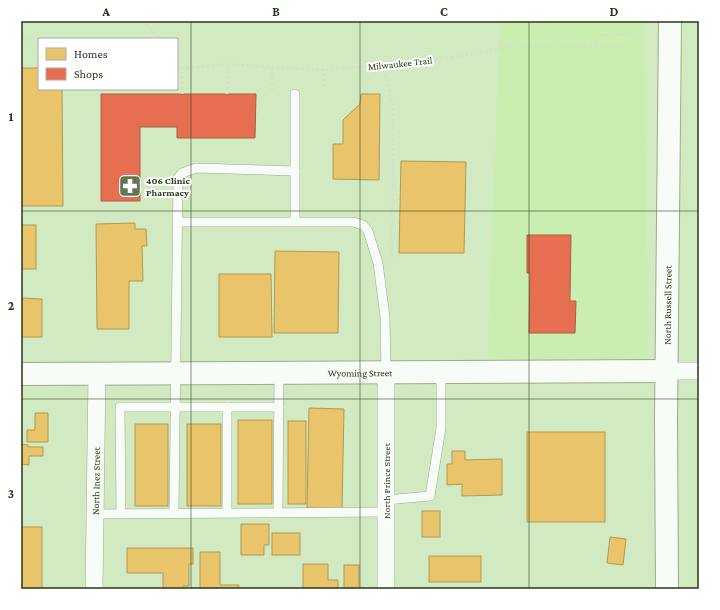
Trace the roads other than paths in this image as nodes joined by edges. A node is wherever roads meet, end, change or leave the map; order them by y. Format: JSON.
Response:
{"nodes":[{"id":1,"x":670,"y":21,"type":"edge"},
{"id":2,"x":296,"y":94,"type":"dead end"},
{"id":3,"x":295,"y":170,"type":"junction"},
{"id":4,"x":296,"y":221,"type":"junction"},
{"id":5,"x":177,"y":222,"type":"junction"},
{"id":6,"x":668,"y":371,"type":"junction"},
{"id":7,"x":699,"y":371,"type":"edge"},
{"id":8,"x":176,"y":372,"type":"junction"},
{"id":9,"x":279,"y":372,"type":"junction"},
{"id":10,"x":97,"y":373,"type":"junction"},
{"id":11,"x":386,"y":373,"type":"junction"},
{"id":12,"x":441,"y":373,"type":"junction"},
{"id":13,"x":21,"y":374,"type":"edge"},
{"id":14,"x":176,"y":407,"type":"junction"},
{"id":15,"x":227,"y":407,"type":"junction"},
{"id":16,"x":279,"y":407,"type":"junction"},
{"id":17,"x":386,"y":506,"type":"junction"},
{"id":18,"x":174,"y":512,"type":"junction"},
{"id":19,"x":226,"y":512,"type":"junction"},
{"id":20,"x":278,"y":512,"type":"junction"},
{"id":21,"x":121,"y":513,"type":"junction"},
{"id":22,"x":96,"y":514,"type":"junction"},
{"id":23,"x":94,"y":589,"type":"edge"},
{"id":24,"x":386,"y":589,"type":"edge"},
{"id":25,"x":667,"y":589,"type":"edge"}],
"edges":[{"from":1,"to":6,"type":"street","name":"North Russell Street"},
{"from":2,"to":3,"type":"lane"},
{"from":3,"to":4,"type":"lane"},
{"from":3,"to":5,"type":"lane"},
{"from":4,"to":5,"type":"lane"},
{"from":4,"to":11,"type":"lane"},
{"from":5,"to":8,"type":"lane"},
{"from":6,"to":7,"type":"street","name":"Wyoming Street"},
{"from":6,"to":12,"type":"street","name":"Wyoming Street"},
{"from":6,"to":25,"type":"street","name":"North Russell Street"},
{"from":8,"to":9,"type":"street","name":"Wyoming Street"},
{"from":8,"to":10,"type":"street","name":"Wyoming Street"},
{"from":8,"to":14,"type":"lane"},
{"from":9,"to":11,"type":"street","name":"Wyoming Street"},
{"from":9,"to":16,"type":"lane"},
{"from":10,"to":13,"type":"street","name":"Wyoming Street"},
{"from":10,"to":22,"type":"street","name":"North Inez Street"},
{"from":11,"to":12,"type":"street","name":"Wyoming Street"},
{"from":11,"to":17,"type":"street","name":"North Prince Street"},
{"from":12,"to":17,"type":"lane"},
{"from":14,"to":15,"type":"lane"},
{"from":14,"to":18,"type":"lane"},
{"from":14,"to":21,"type":"lane"},
{"from":15,"to":16,"type":"lane"},
{"from":15,"to":19,"type":"lane"},
{"from":16,"to":20,"type":"lane"},
{"from":17,"to":20,"type":"lane"},
{"from":17,"to":24,"type":"street","name":"North Prince Street"},
{"from":18,"to":19,"type":"lane"},
{"from":18,"to":21,"type":"lane"},
{"from":19,"to":20,"type":"lane"},
{"from":21,"to":22,"type":"lane"},
{"from":22,"to":23,"type":"street","name":"North Inez Street"}]}
